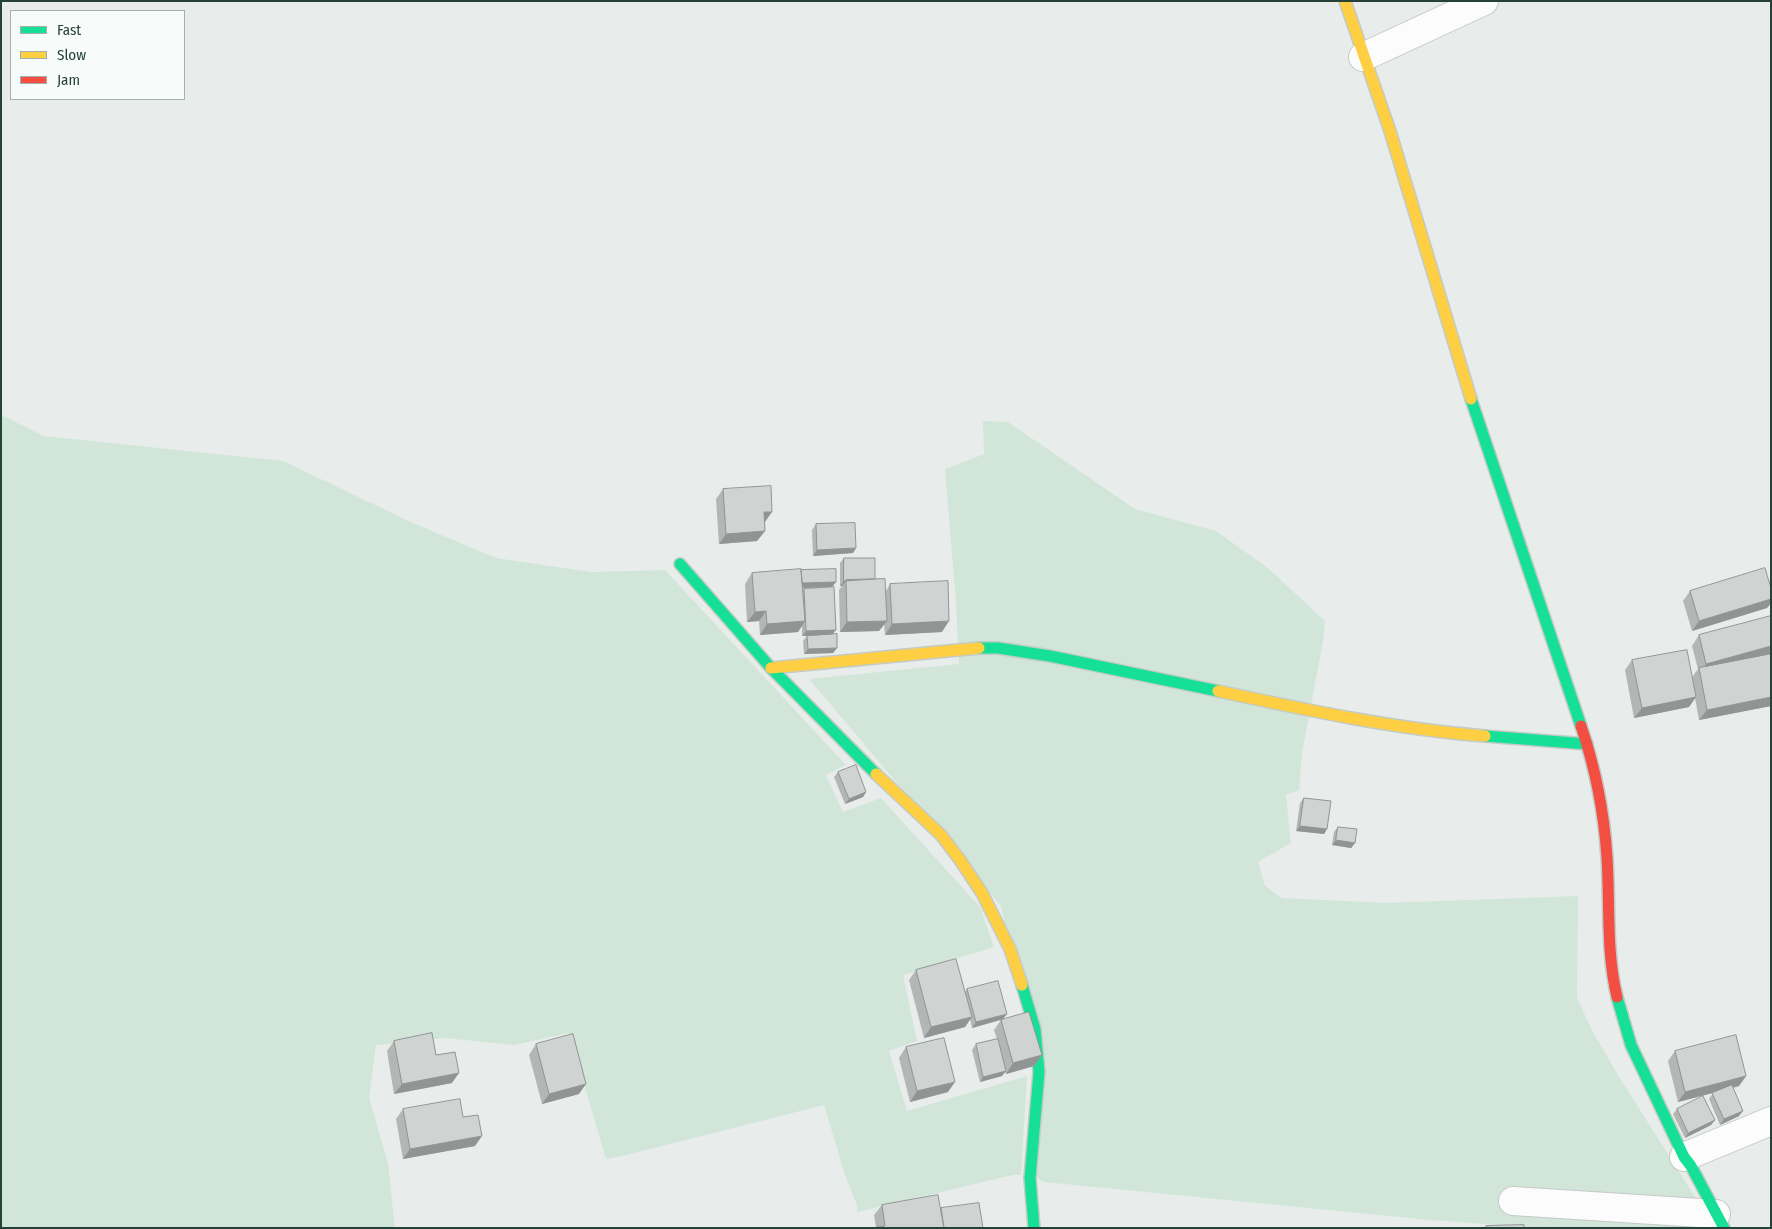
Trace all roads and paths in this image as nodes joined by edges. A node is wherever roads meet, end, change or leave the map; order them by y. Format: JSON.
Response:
{"nodes":[{"id":1,"x":1345,"y":1,"type":"edge"},
{"id":2,"x":1484,"y":1,"type":"edge"},
{"id":3,"x":1364,"y":57,"type":"junction"},
{"id":4,"x":680,"y":564,"type":"dead end"},
{"id":5,"x":771,"y":668,"type":"junction"},
{"id":6,"x":1587,"y":744,"type":"junction"},
{"id":7,"x":1771,"y":1121,"type":"edge"},
{"id":8,"x":1684,"y":1157,"type":"junction"},
{"id":9,"x":1513,"y":1201,"type":"dead end"},
{"id":10,"x":1720,"y":1221,"type":"edge"},
{"id":11,"x":1034,"y":1228,"type":"edge"}],
"edges":[{"from":1,"to":3,"type":"street"},
{"from":2,"to":3,"type":"street"},
{"from":3,"to":6,"type":"street"},
{"from":4,"to":5,"type":"street"},
{"from":5,"to":6,"type":"street"},
{"from":5,"to":11,"type":"street"},
{"from":6,"to":8,"type":"street"},
{"from":7,"to":8,"type":"street"},
{"from":8,"to":10,"type":"street"},
{"from":9,"to":10,"type":"street"}]}
